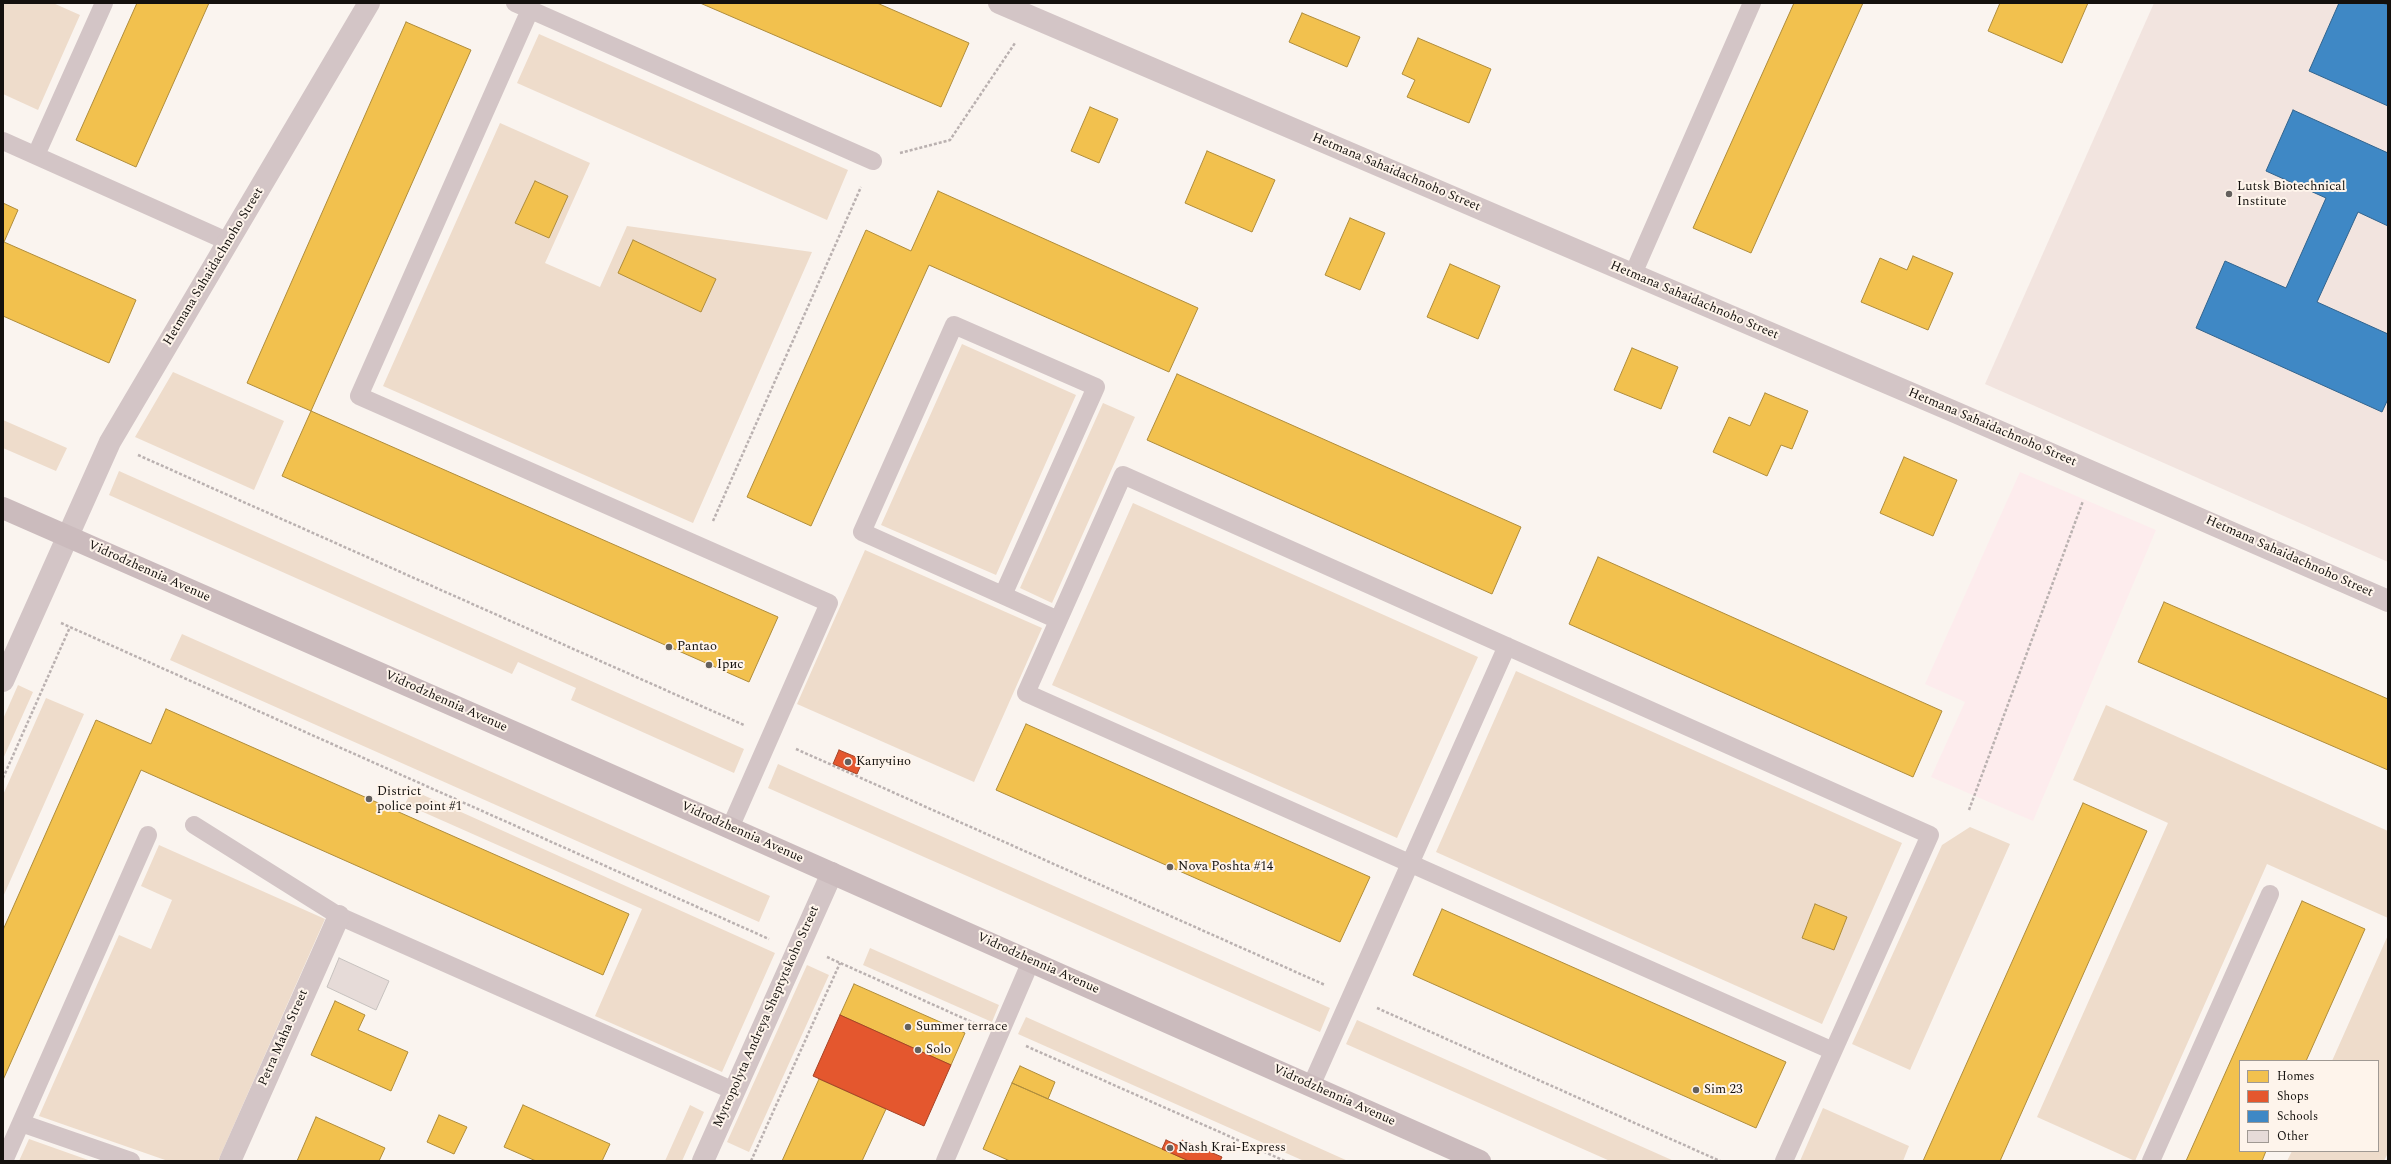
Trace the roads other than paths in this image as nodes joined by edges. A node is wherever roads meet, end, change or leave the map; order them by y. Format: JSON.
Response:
{"nodes":[{"id":1,"x":369,"y":3,"type":"edge"},
{"id":2,"x":999,"y":3,"type":"edge"},
{"id":3,"x":1752,"y":3,"type":"edge"},
{"id":4,"x":98,"y":5,"type":"edge"},
{"id":5,"x":522,"y":6,"type":"edge"},
{"id":6,"x":3,"y":141,"type":"edge"},
{"id":7,"x":36,"y":156,"type":"junction"},
{"id":8,"x":873,"y":161,"type":"road end"},
{"id":9,"x":229,"y":242,"type":"junction"},
{"id":10,"x":1632,"y":274,"type":"junction"},
{"id":11,"x":3,"y":508,"type":"edge"},
{"id":12,"x":68,"y":536,"type":"junction"},
{"id":13,"x":1003,"y":595,"type":"junction"},
{"id":14,"x":2388,"y":601,"type":"edge"},
{"id":15,"x":1058,"y":620,"type":"junction"},
{"id":16,"x":1507,"y":646,"type":"junction"},
{"id":17,"x":3,"y":680,"type":"edge"},
{"id":18,"x":194,"y":825,"type":"dead end"},
{"id":19,"x":730,"y":828,"type":"junction"},
{"id":20,"x":148,"y":835,"type":"dead end"},
{"id":21,"x":1410,"y":864,"type":"junction"},
{"id":22,"x":832,"y":872,"type":"junction"},
{"id":23,"x":2270,"y":894,"type":"dead end"},
{"id":24,"x":339,"y":916,"type":"junction"},
{"id":25,"x":1031,"y":961,"type":"junction"},
{"id":26,"x":1833,"y":1051,"type":"junction"},
{"id":27,"x":1311,"y":1086,"type":"junction"},
{"id":28,"x":734,"y":1091,"type":"junction"},
{"id":29,"x":21,"y":1122,"type":"junction"},
{"id":30,"x":4,"y":1161,"type":"edge"},
{"id":31,"x":131,"y":1161,"type":"edge"},
{"id":32,"x":230,"y":1161,"type":"edge"},
{"id":33,"x":703,"y":1161,"type":"edge"},
{"id":34,"x":945,"y":1161,"type":"edge"},
{"id":35,"x":1480,"y":1161,"type":"edge"},
{"id":36,"x":1784,"y":1161,"type":"edge"},
{"id":37,"x":2151,"y":1161,"type":"edge"}],
"edges":[{"from":1,"to":9,"type":"street","name":"Hetmana Sahaidachnoho Street"},
{"from":2,"to":10,"type":"street","name":"Hetmana Sahaidachnoho Street"},
{"from":3,"to":10,"type":"lane"},
{"from":4,"to":7,"type":"lane"},
{"from":5,"to":8,"type":"lane"},
{"from":5,"to":19,"type":"lane"},
{"from":6,"to":7,"type":"lane"},
{"from":7,"to":9,"type":"lane"},
{"from":9,"to":12,"type":"street","name":"Hetmana Sahaidachnoho Street"},
{"from":10,"to":14,"type":"street","name":"Hetmana Sahaidachnoho Street"},
{"from":11,"to":12,"type":"main road","name":"Vidrodzhennia Avenue"},
{"from":12,"to":17,"type":"street","name":"Hetmana Sahaidachnoho Street"},
{"from":12,"to":19,"type":"main road","name":"Vidrodzhennia Avenue"},
{"from":13,"to":13,"type":"lane"},
{"from":13,"to":15,"type":"lane"},
{"from":15,"to":16,"type":"lane"},
{"from":15,"to":21,"type":"lane"},
{"from":16,"to":21,"type":"lane"},
{"from":16,"to":26,"type":"lane"},
{"from":18,"to":24,"type":"lane"},
{"from":19,"to":22,"type":"main road","name":"Vidrodzhennia Avenue"},
{"from":20,"to":29,"type":"lane"},
{"from":21,"to":26,"type":"lane"},
{"from":21,"to":27,"type":"lane"},
{"from":22,"to":25,"type":"main road","name":"Vidrodzhennia Avenue"},
{"from":22,"to":28,"type":"street","name":"Mytropolyta Andreya Sheptytskoho Street"},
{"from":23,"to":37,"type":"lane"},
{"from":24,"to":28,"type":"lane"},
{"from":24,"to":32,"type":"street","name":"Petra Maha Street"},
{"from":25,"to":27,"type":"main road","name":"Vidrodzhennia Avenue"},
{"from":25,"to":34,"type":"lane"},
{"from":26,"to":36,"type":"lane"},
{"from":27,"to":35,"type":"main road","name":"Vidrodzhennia Avenue"},
{"from":28,"to":33,"type":"street","name":"Mytropolyta Andreya Sheptytskoho Street"},
{"from":29,"to":30,"type":"lane"},
{"from":29,"to":31,"type":"lane"}]}
